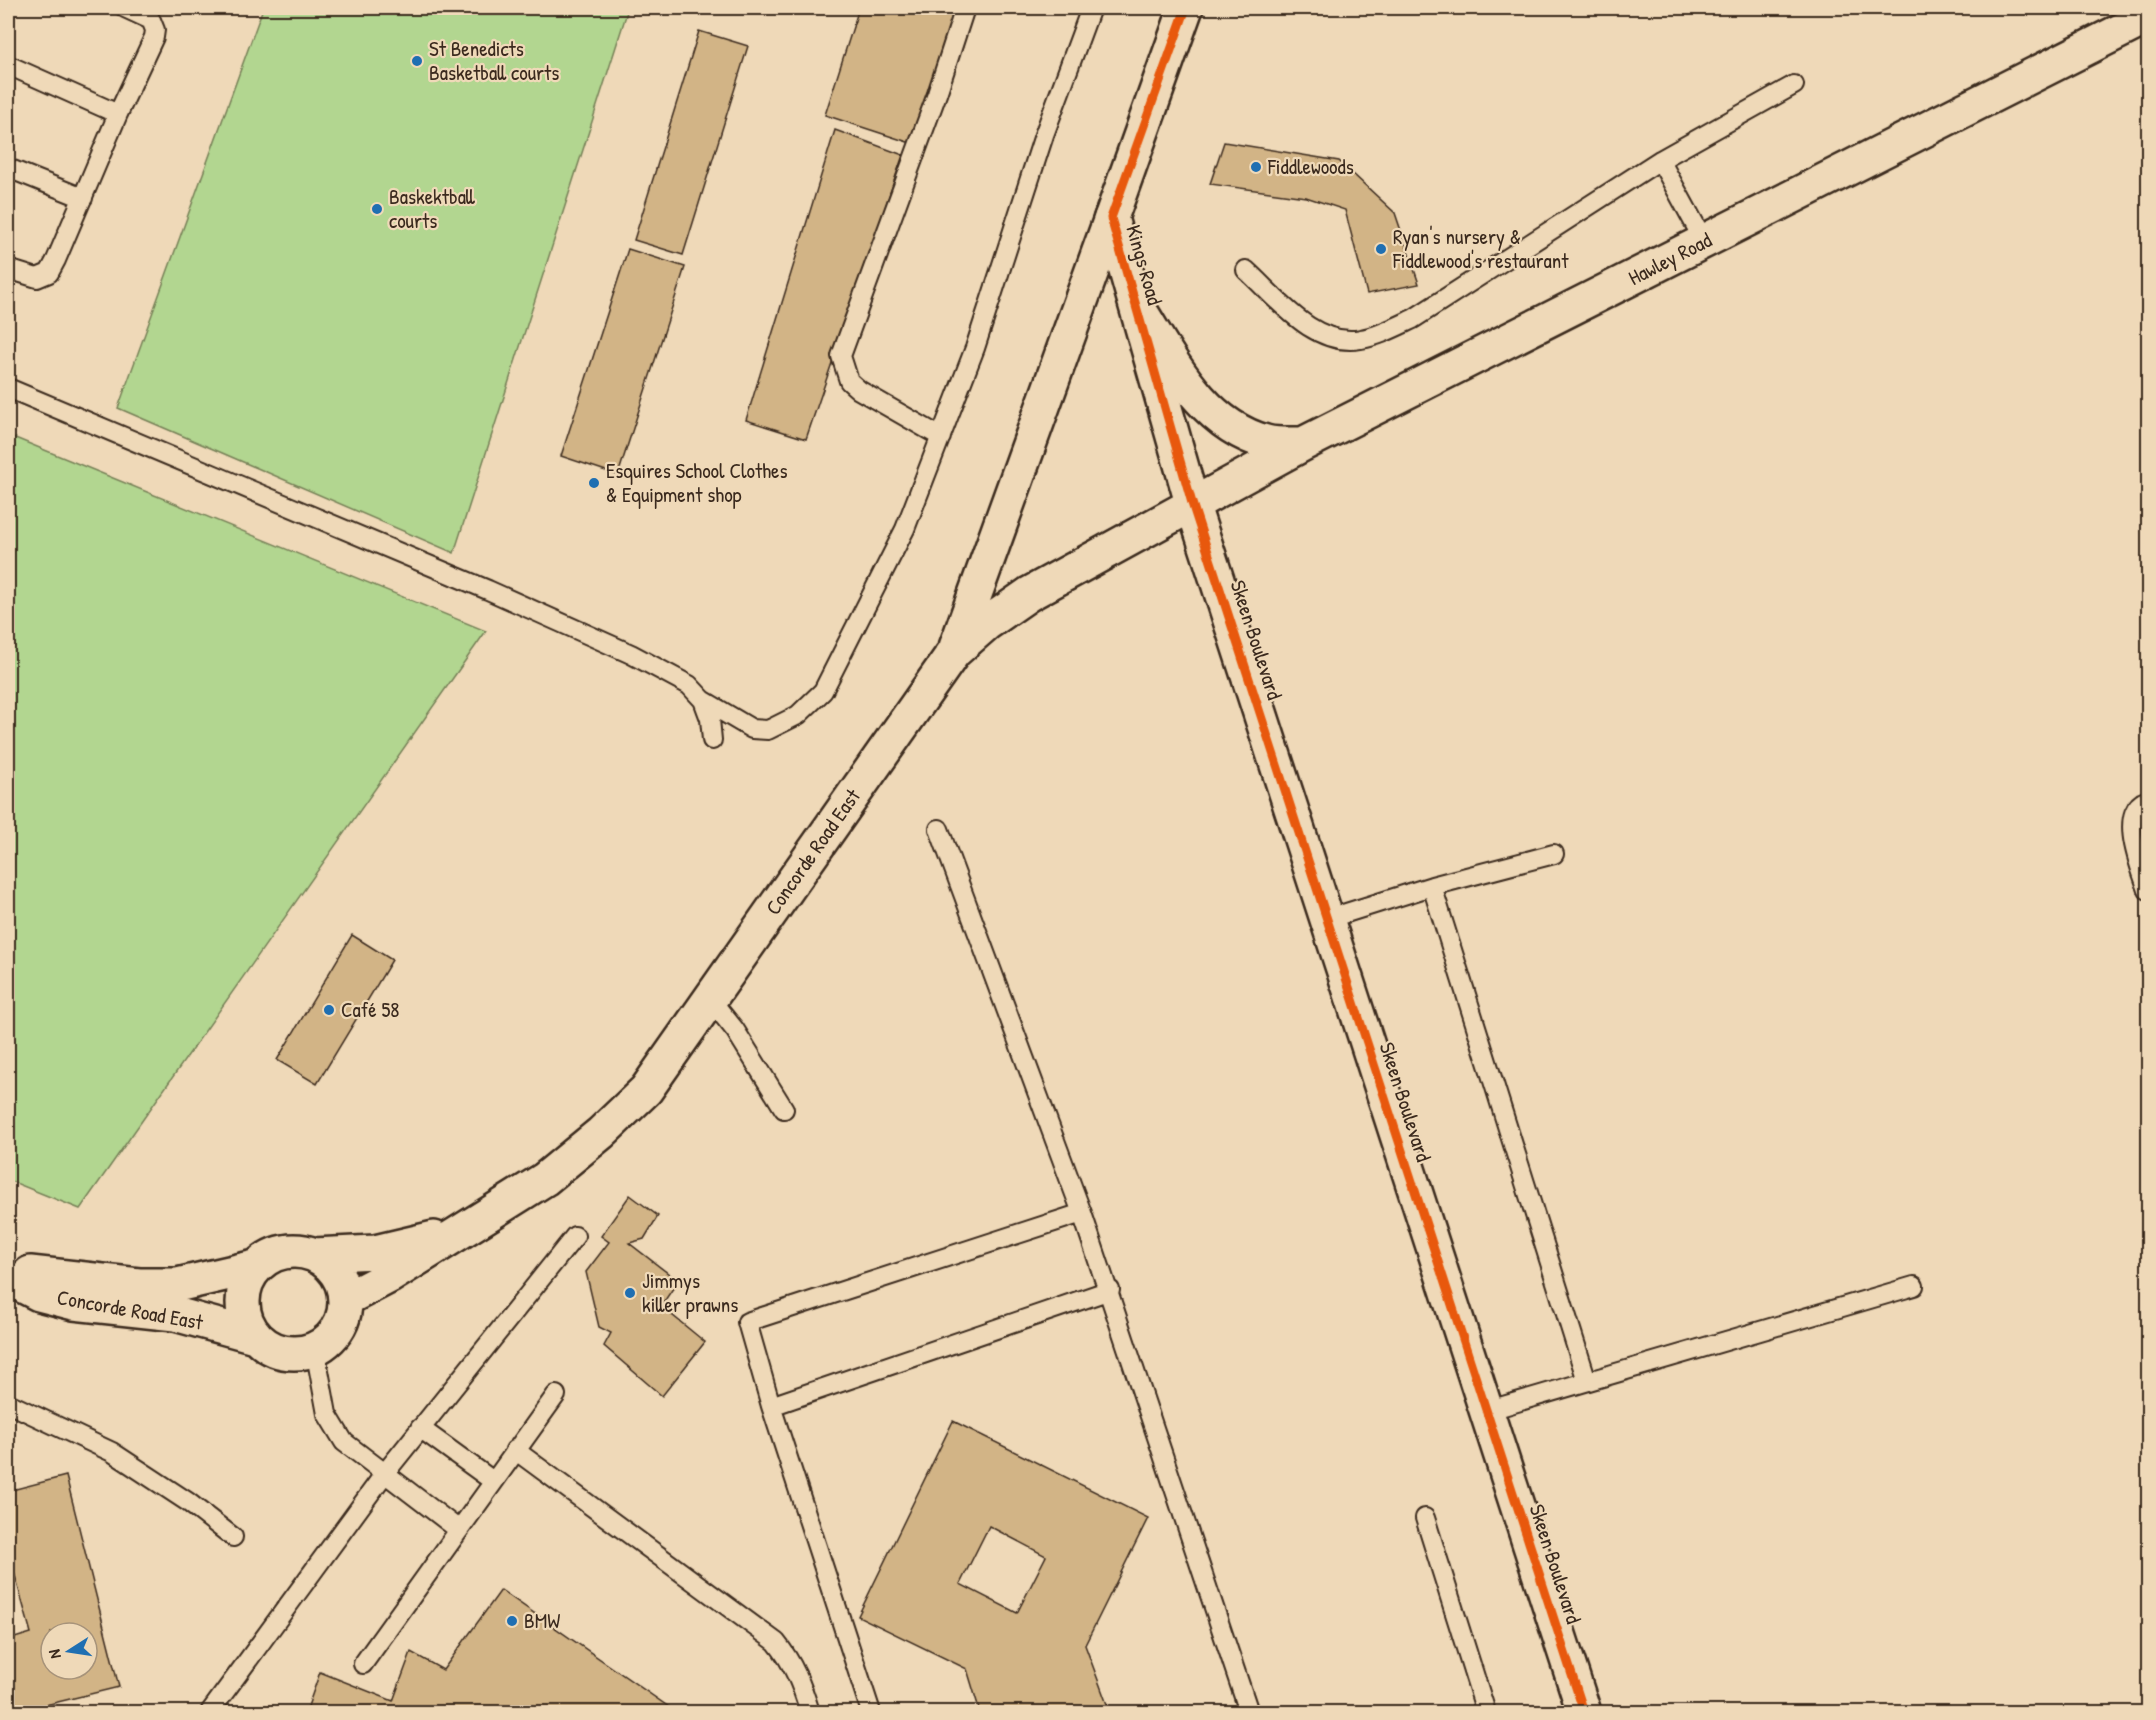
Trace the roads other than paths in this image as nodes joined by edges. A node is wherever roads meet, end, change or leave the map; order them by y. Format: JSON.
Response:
{"nodes":[{"id":1,"x":125,"y":8,"type":"edge"},
{"id":2,"x":965,"y":8,"type":"edge"},
{"id":3,"x":1091,"y":8,"type":"edge"},
{"id":4,"x":1185,"y":8,"type":"edge"},
{"id":5,"x":2148,"y":17,"type":"edge"},
{"id":6,"x":8,"y":65,"type":"edge"},
{"id":7,"x":1794,"y":85,"type":"dead end"},
{"id":8,"x":118,"y":114,"type":"junction"},
{"id":9,"x":1660,"y":160,"type":"junction"},
{"id":10,"x":8,"y":168,"type":"edge"},
{"id":11,"x":83,"y":198,"type":"junction"},
{"id":12,"x":1112,"y":218,"type":"junction"},
{"id":13,"x":1704,"y":242,"type":"junction"},
{"id":14,"x":8,"y":268,"type":"edge"},
{"id":15,"x":1246,"y":270,"type":"dead end"},
{"id":16,"x":1138,"y":308,"type":"junction"},
{"id":17,"x":8,"y":388,"type":"edge"},
{"id":18,"x":941,"y":437,"type":"junction"},
{"id":19,"x":1303,"y":444,"type":"junction"},
{"id":20,"x":1192,"y":503,"type":"junction"},
{"id":21,"x":954,"y":652,"type":"junction"},
{"id":22,"x":703,"y":700,"type":"junction"},
{"id":23,"x":712,"y":740,"type":"dead end"},
{"id":24,"x":2148,"y":800,"type":"edge"},
{"id":25,"x":939,"y":829,"type":"dead end"},
{"id":26,"x":1554,"y":854,"type":"dead end"},
{"id":27,"x":1432,"y":886,"type":"junction"},
{"id":28,"x":2148,"y":890,"type":"edge"},
{"id":29,"x":1327,"y":919,"type":"junction"},
{"id":30,"x":710,"y":999,"type":"junction"},
{"id":31,"x":784,"y":1109,"type":"dead end"},
{"id":32,"x":1082,"y":1213,"type":"junction"},
{"id":33,"x":460,"y":1233,"type":"junction"},
{"id":34,"x":575,"y":1236,"type":"dead end"},
{"id":35,"x":314,"y":1255,"type":"junction"},
{"id":36,"x":255,"y":1267,"type":"junction"},
{"id":37,"x":8,"y":1272,"type":"edge"},
{"id":38,"x":8,"y":1278,"type":"edge"},
{"id":39,"x":1914,"y":1286,"type":"dead end"},
{"id":40,"x":1110,"y":1290,"type":"junction"},
{"id":41,"x":346,"y":1299,"type":"junction"},
{"id":42,"x":255,"y":1336,"type":"junction"},
{"id":43,"x":315,"y":1348,"type":"junction"},
{"id":44,"x":1587,"y":1381,"type":"junction"},
{"id":45,"x":556,"y":1395,"type":"dead end"},
{"id":46,"x":8,"y":1403,"type":"edge"},
{"id":47,"x":771,"y":1406,"type":"junction"},
{"id":48,"x":1486,"y":1411,"type":"junction"},
{"id":49,"x":420,"y":1428,"type":"junction"},
{"id":50,"x":515,"y":1450,"type":"junction"},
{"id":51,"x":385,"y":1473,"type":"junction"},
{"id":52,"x":493,"y":1481,"type":"junction"},
{"id":53,"x":1425,"y":1518,"type":"dead end"},
{"id":54,"x":459,"y":1530,"type":"junction"},
{"id":55,"x":233,"y":1537,"type":"dead end"},
{"id":56,"x":363,"y":1664,"type":"dead end"},
{"id":57,"x":210,"y":1713,"type":"edge"},
{"id":58,"x":810,"y":1713,"type":"edge"},
{"id":59,"x":871,"y":1713,"type":"edge"},
{"id":60,"x":1249,"y":1713,"type":"edge"},
{"id":61,"x":1486,"y":1713,"type":"edge"},
{"id":62,"x":1584,"y":1713,"type":"edge"}],
"edges":[{"from":1,"to":8,"type":"lane"},
{"from":2,"to":18,"type":"lane"},
{"from":3,"to":18,"type":"lane"},
{"from":4,"to":12,"type":"main road","name":"Kings Road"},
{"from":5,"to":13,"type":"main road","name":"Hawley Road"},
{"from":6,"to":8,"type":"lane"},
{"from":7,"to":9,"type":"lane"},
{"from":8,"to":11,"type":"lane"},
{"from":9,"to":13,"type":"lane"},
{"from":9,"to":15,"type":"lane"},
{"from":10,"to":11,"type":"lane"},
{"from":11,"to":14,"type":"lane"},
{"from":12,"to":16,"type":"main road","name":"Kings Road"},
{"from":12,"to":21,"type":"main road"},
{"from":13,"to":19,"type":"main road","name":"Hawley Road"},
{"from":16,"to":19,"type":"main road"},
{"from":16,"to":20,"type":"main road","name":"Kings Road"},
{"from":17,"to":22,"type":"lane"},
{"from":18,"to":22,"type":"lane"},
{"from":19,"to":20,"type":"main road","name":"Hawley Road"},
{"from":20,"to":21,"type":"main road","name":"Concorde Road East"},
{"from":20,"to":29,"type":"main road","name":"Skeen Boulevard"},
{"from":21,"to":30,"type":"main road","name":"Concorde Road East"},
{"from":22,"to":23,"type":"lane"},
{"from":24,"to":28,"type":"lane"},
{"from":25,"to":32,"type":"lane"},
{"from":26,"to":27,"type":"lane"},
{"from":27,"to":29,"type":"lane"},
{"from":27,"to":44,"type":"lane"},
{"from":29,"to":48,"type":"main road","name":"Skeen Boulevard"},
{"from":30,"to":31,"type":"lane"},
{"from":30,"to":33,"type":"main road","name":"Concorde Road East"},
{"from":32,"to":40,"type":"lane"},
{"from":32,"to":47,"type":"lane"},
{"from":33,"to":35,"type":"main road","name":"Concorde Road East"},
{"from":33,"to":41,"type":"main road","name":"Concorde Road East"},
{"from":34,"to":49,"type":"lane"},
{"from":35,"to":36,"type":"main road"},
{"from":35,"to":41,"type":"main road"},
{"from":36,"to":37,"type":"main road","name":"Concorde Road East"},
{"from":36,"to":42,"type":"main road"},
{"from":38,"to":42,"type":"main road","name":"Concorde Road East"},
{"from":39,"to":44,"type":"lane"},
{"from":40,"to":47,"type":"lane"},
{"from":40,"to":60,"type":"lane"},
{"from":41,"to":43,"type":"main road"},
{"from":42,"to":43,"type":"main road"},
{"from":43,"to":51,"type":"lane"},
{"from":44,"to":48,"type":"lane"},
{"from":45,"to":50,"type":"lane"},
{"from":46,"to":55,"type":"lane"},
{"from":47,"to":59,"type":"lane"},
{"from":48,"to":62,"type":"main road","name":"Skeen Boulevard"},
{"from":49,"to":51,"type":"lane"},
{"from":49,"to":52,"type":"lane"},
{"from":50,"to":52,"type":"lane"},
{"from":50,"to":58,"type":"lane"},
{"from":51,"to":54,"type":"lane"},
{"from":51,"to":57,"type":"lane"},
{"from":52,"to":54,"type":"lane"},
{"from":53,"to":61,"type":"lane"},
{"from":54,"to":56,"type":"lane"}]}
